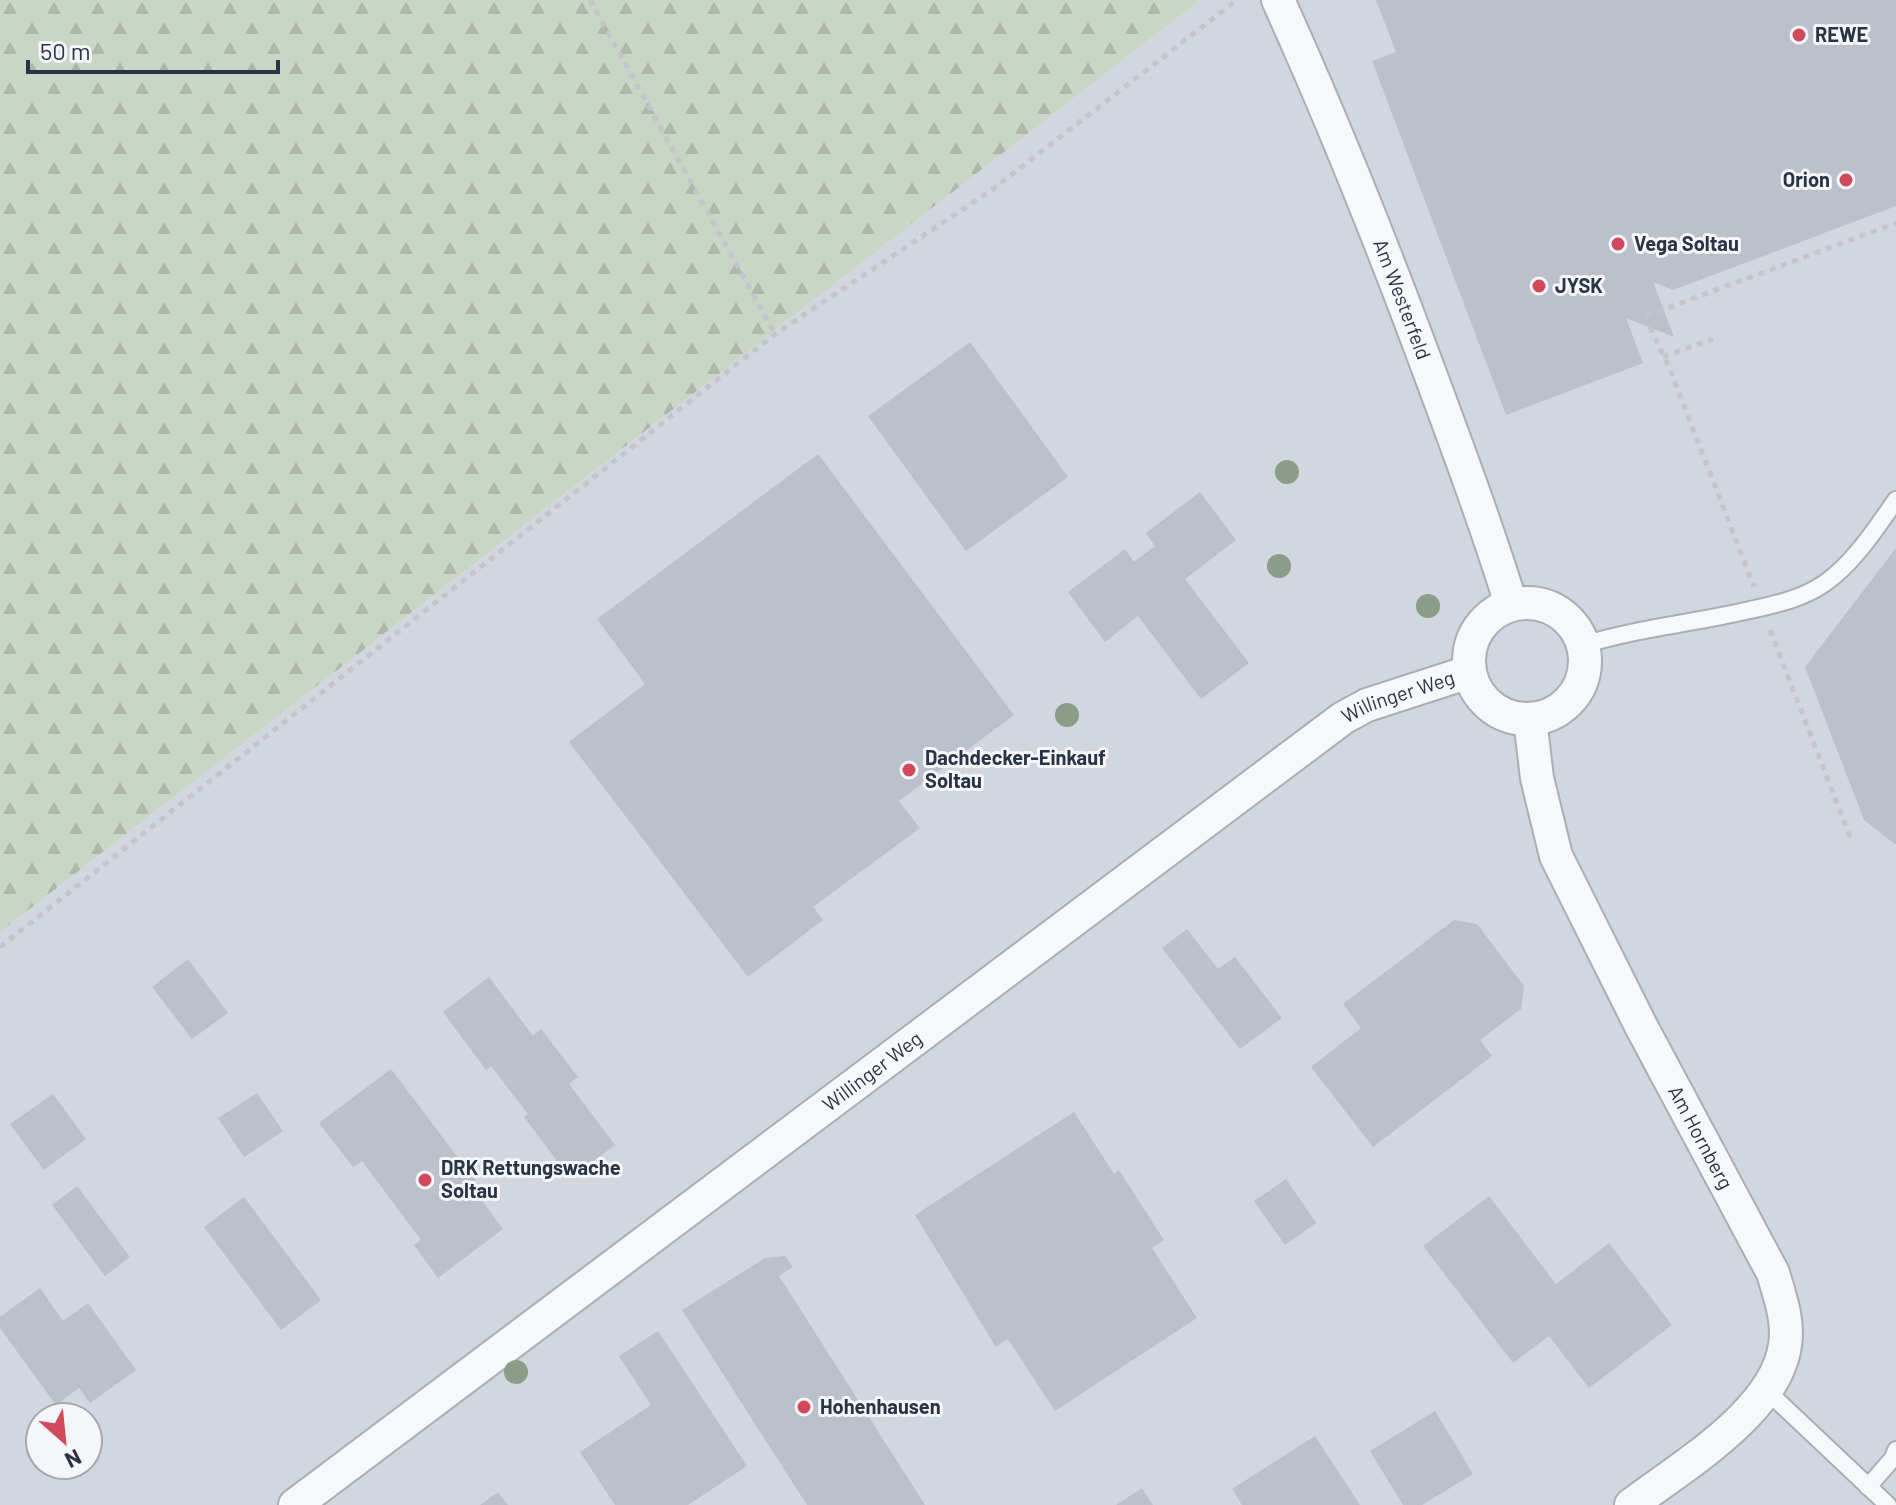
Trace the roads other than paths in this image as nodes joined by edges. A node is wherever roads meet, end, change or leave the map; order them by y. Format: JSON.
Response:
{"nodes":[{"id":1,"x":1278,"y":0,"type":"edge"},
{"id":2,"x":1896,"y":500,"type":"edge"},
{"id":3,"x":1511,"y":604,"type":"junction"},
{"id":4,"x":1583,"y":645,"type":"junction"},
{"id":5,"x":1469,"y":672,"type":"junction"},
{"id":6,"x":1530,"y":719,"type":"junction"},
{"id":7,"x":1767,"y":1391,"type":"junction"},
{"id":8,"x":1896,"y":1450,"type":"edge"},
{"id":9,"x":1868,"y":1487,"type":"junction"},
{"id":10,"x":295,"y":1505,"type":"edge"},
{"id":11,"x":1631,"y":1505,"type":"edge"},
{"id":12,"x":1888,"y":1505,"type":"edge"}],
"edges":[{"from":1,"to":3,"type":"street","name":"Am Westerfeld"},
{"from":2,"to":4,"type":"lane"},
{"from":3,"to":4,"type":"street"},
{"from":3,"to":5,"type":"street"},
{"from":4,"to":6,"type":"street"},
{"from":5,"to":6,"type":"street"},
{"from":5,"to":10,"type":"street","name":"Willinger Weg"},
{"from":6,"to":7,"type":"street","name":"Am Hornberg"},
{"from":7,"to":9,"type":"lane"},
{"from":7,"to":11,"type":"street","name":"Am Hornberg"},
{"from":8,"to":9,"type":"lane"},
{"from":9,"to":12,"type":"lane"}]}
